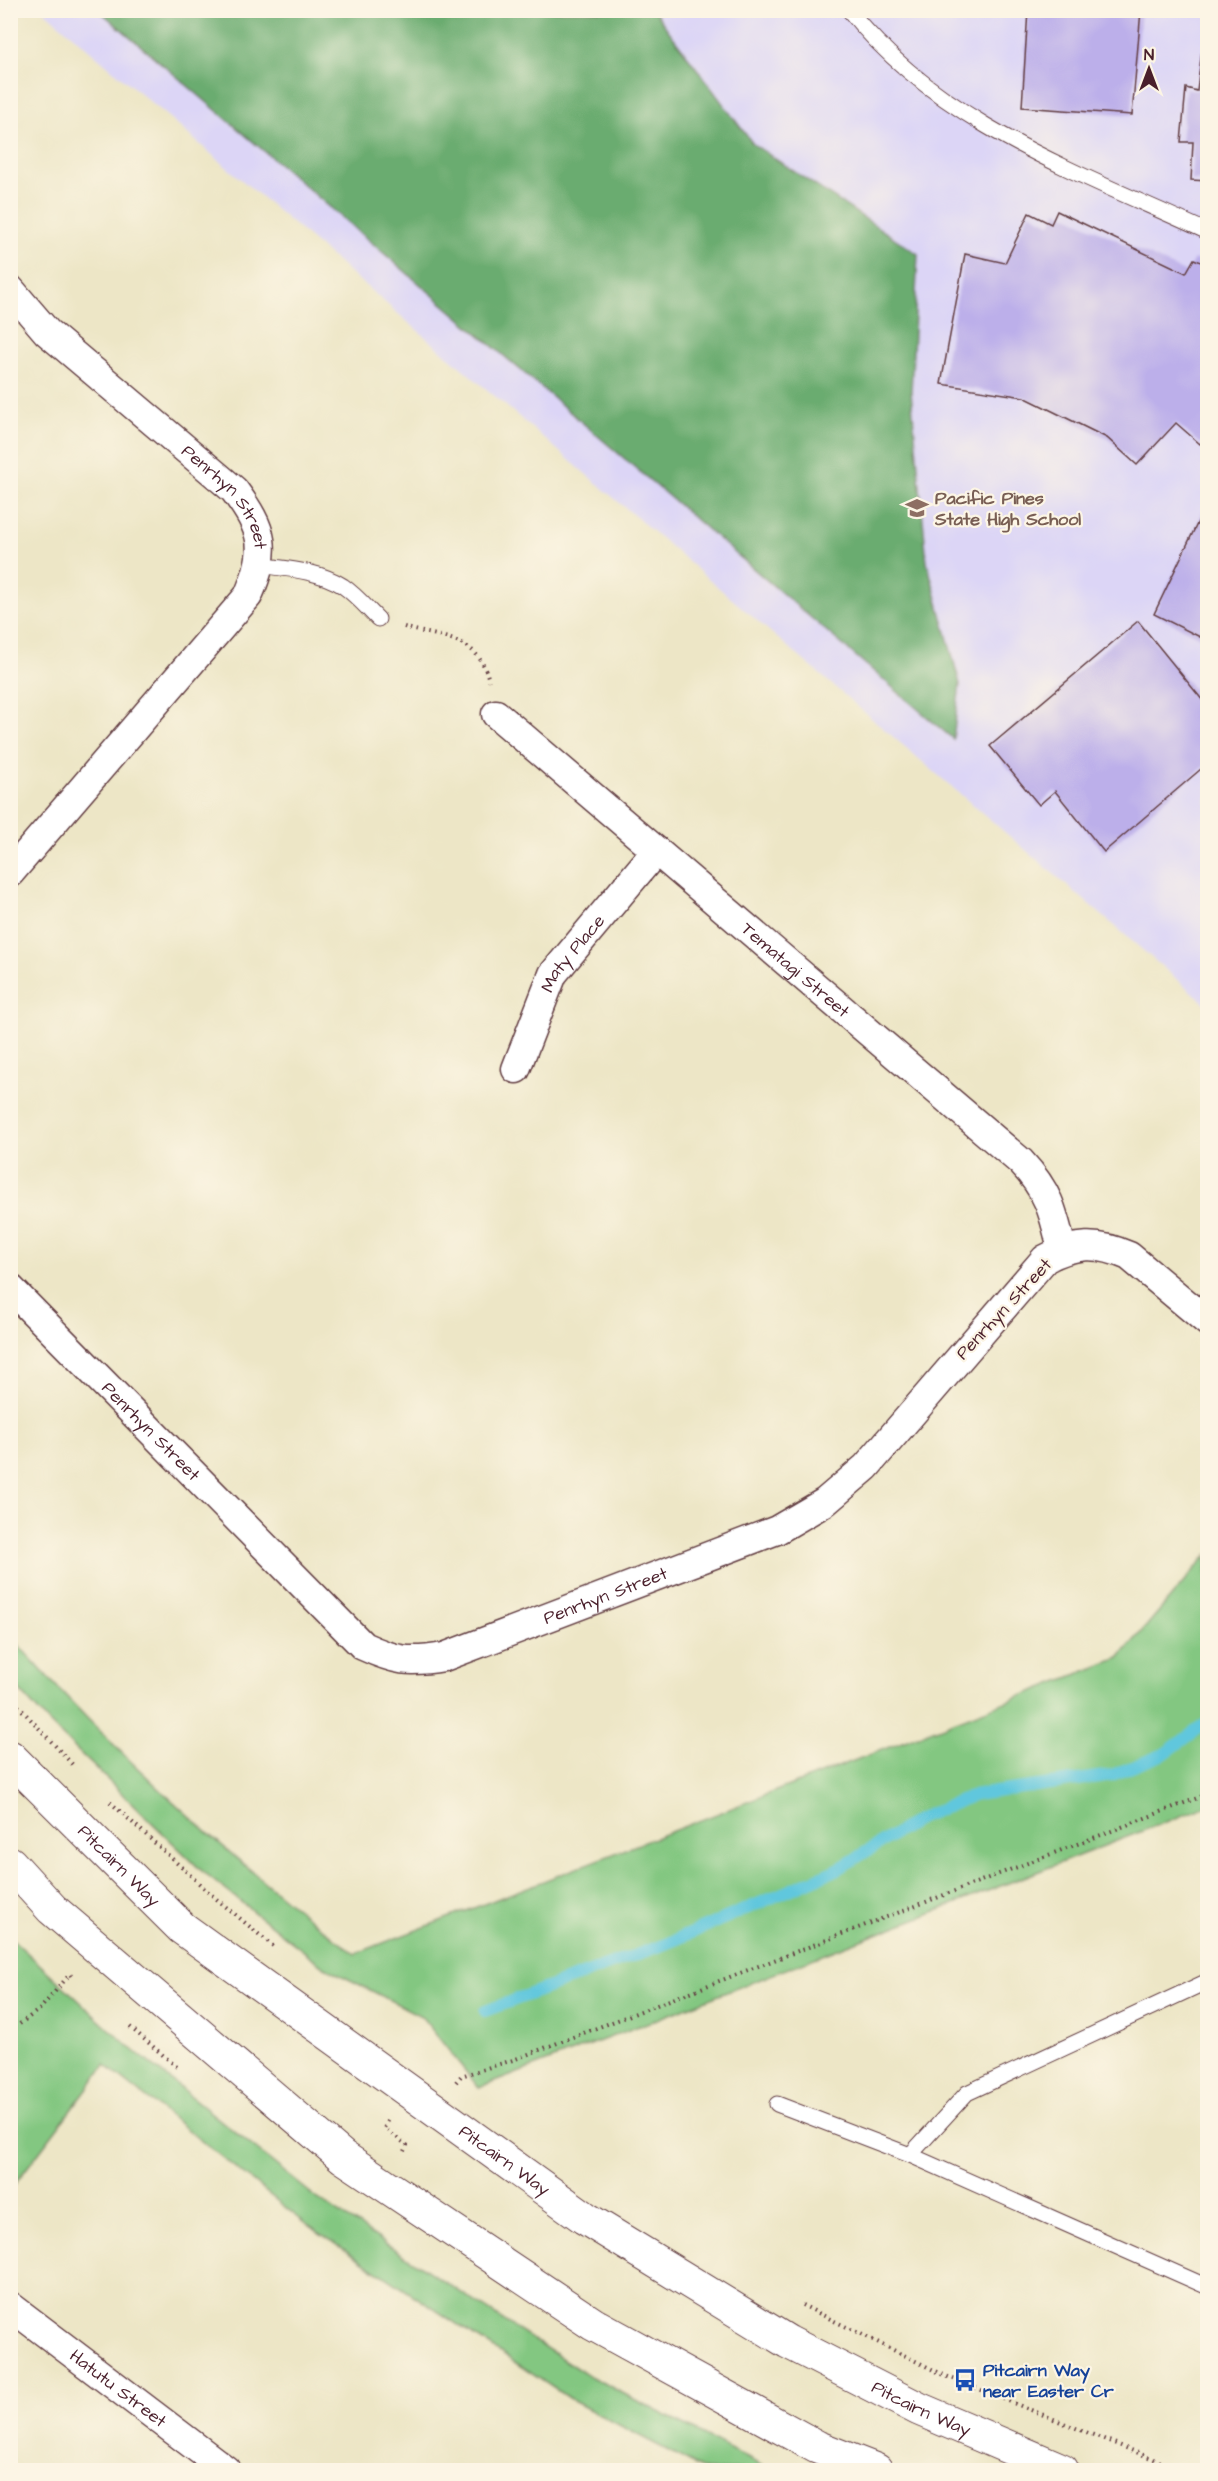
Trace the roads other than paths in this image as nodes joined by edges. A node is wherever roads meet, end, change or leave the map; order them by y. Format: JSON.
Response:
{"nodes":[{"id":1,"x":849,"y":10,"type":"edge"},
{"id":2,"x":1208,"y":232,"type":"edge"},
{"id":3,"x":10,"y":289,"type":"edge"},
{"id":4,"x":259,"y":566,"type":"junction"},
{"id":5,"x":378,"y":619,"type":"road end"},
{"id":6,"x":496,"y":714,"type":"road end"},
{"id":7,"x":656,"y":851,"type":"junction"},
{"id":8,"x":10,"y":873,"type":"edge"},
{"id":9,"x":516,"y":1069,"type":"dead end"},
{"id":10,"x":1062,"y":1249,"type":"junction"},
{"id":11,"x":10,"y":1288,"type":"edge"},
{"id":12,"x":1208,"y":1322,"type":"edge"},
{"id":13,"x":10,"y":1757,"type":"edge"},
{"id":14,"x":10,"y":1863,"type":"edge"},
{"id":15,"x":1208,"y":1981,"type":"edge"},
{"id":16,"x":777,"y":2104,"type":"dead end"},
{"id":17,"x":910,"y":2155,"type":"junction"},
{"id":18,"x":1208,"y":2287,"type":"edge"},
{"id":19,"x":10,"y":2306,"type":"edge"},
{"id":20,"x":226,"y":2470,"type":"edge"},
{"id":21,"x":876,"y":2470,"type":"edge"},
{"id":22,"x":1062,"y":2470,"type":"edge"}],
"edges":[{"from":1,"to":2,"type":"lane"},
{"from":3,"to":4,"type":"street","name":"Penrhyn Street"},
{"from":4,"to":5,"type":"lane"},
{"from":4,"to":8,"type":"street","name":"Penrhyn Street"},
{"from":6,"to":7,"type":"street","name":"Tematagi Street"},
{"from":7,"to":9,"type":"street","name":"Maty Place"},
{"from":7,"to":10,"type":"street","name":"Tematagi Street"},
{"from":10,"to":11,"type":"street","name":"Penrhyn Street"},
{"from":10,"to":12,"type":"street","name":"Penrhyn Street"},
{"from":13,"to":22,"type":"main road","name":"Pitcairn Way"},
{"from":14,"to":21,"type":"main road"},
{"from":15,"to":17,"type":"lane"},
{"from":16,"to":17,"type":"lane"},
{"from":17,"to":18,"type":"lane"},
{"from":19,"to":20,"type":"street","name":"Hatutu Street"}]}
